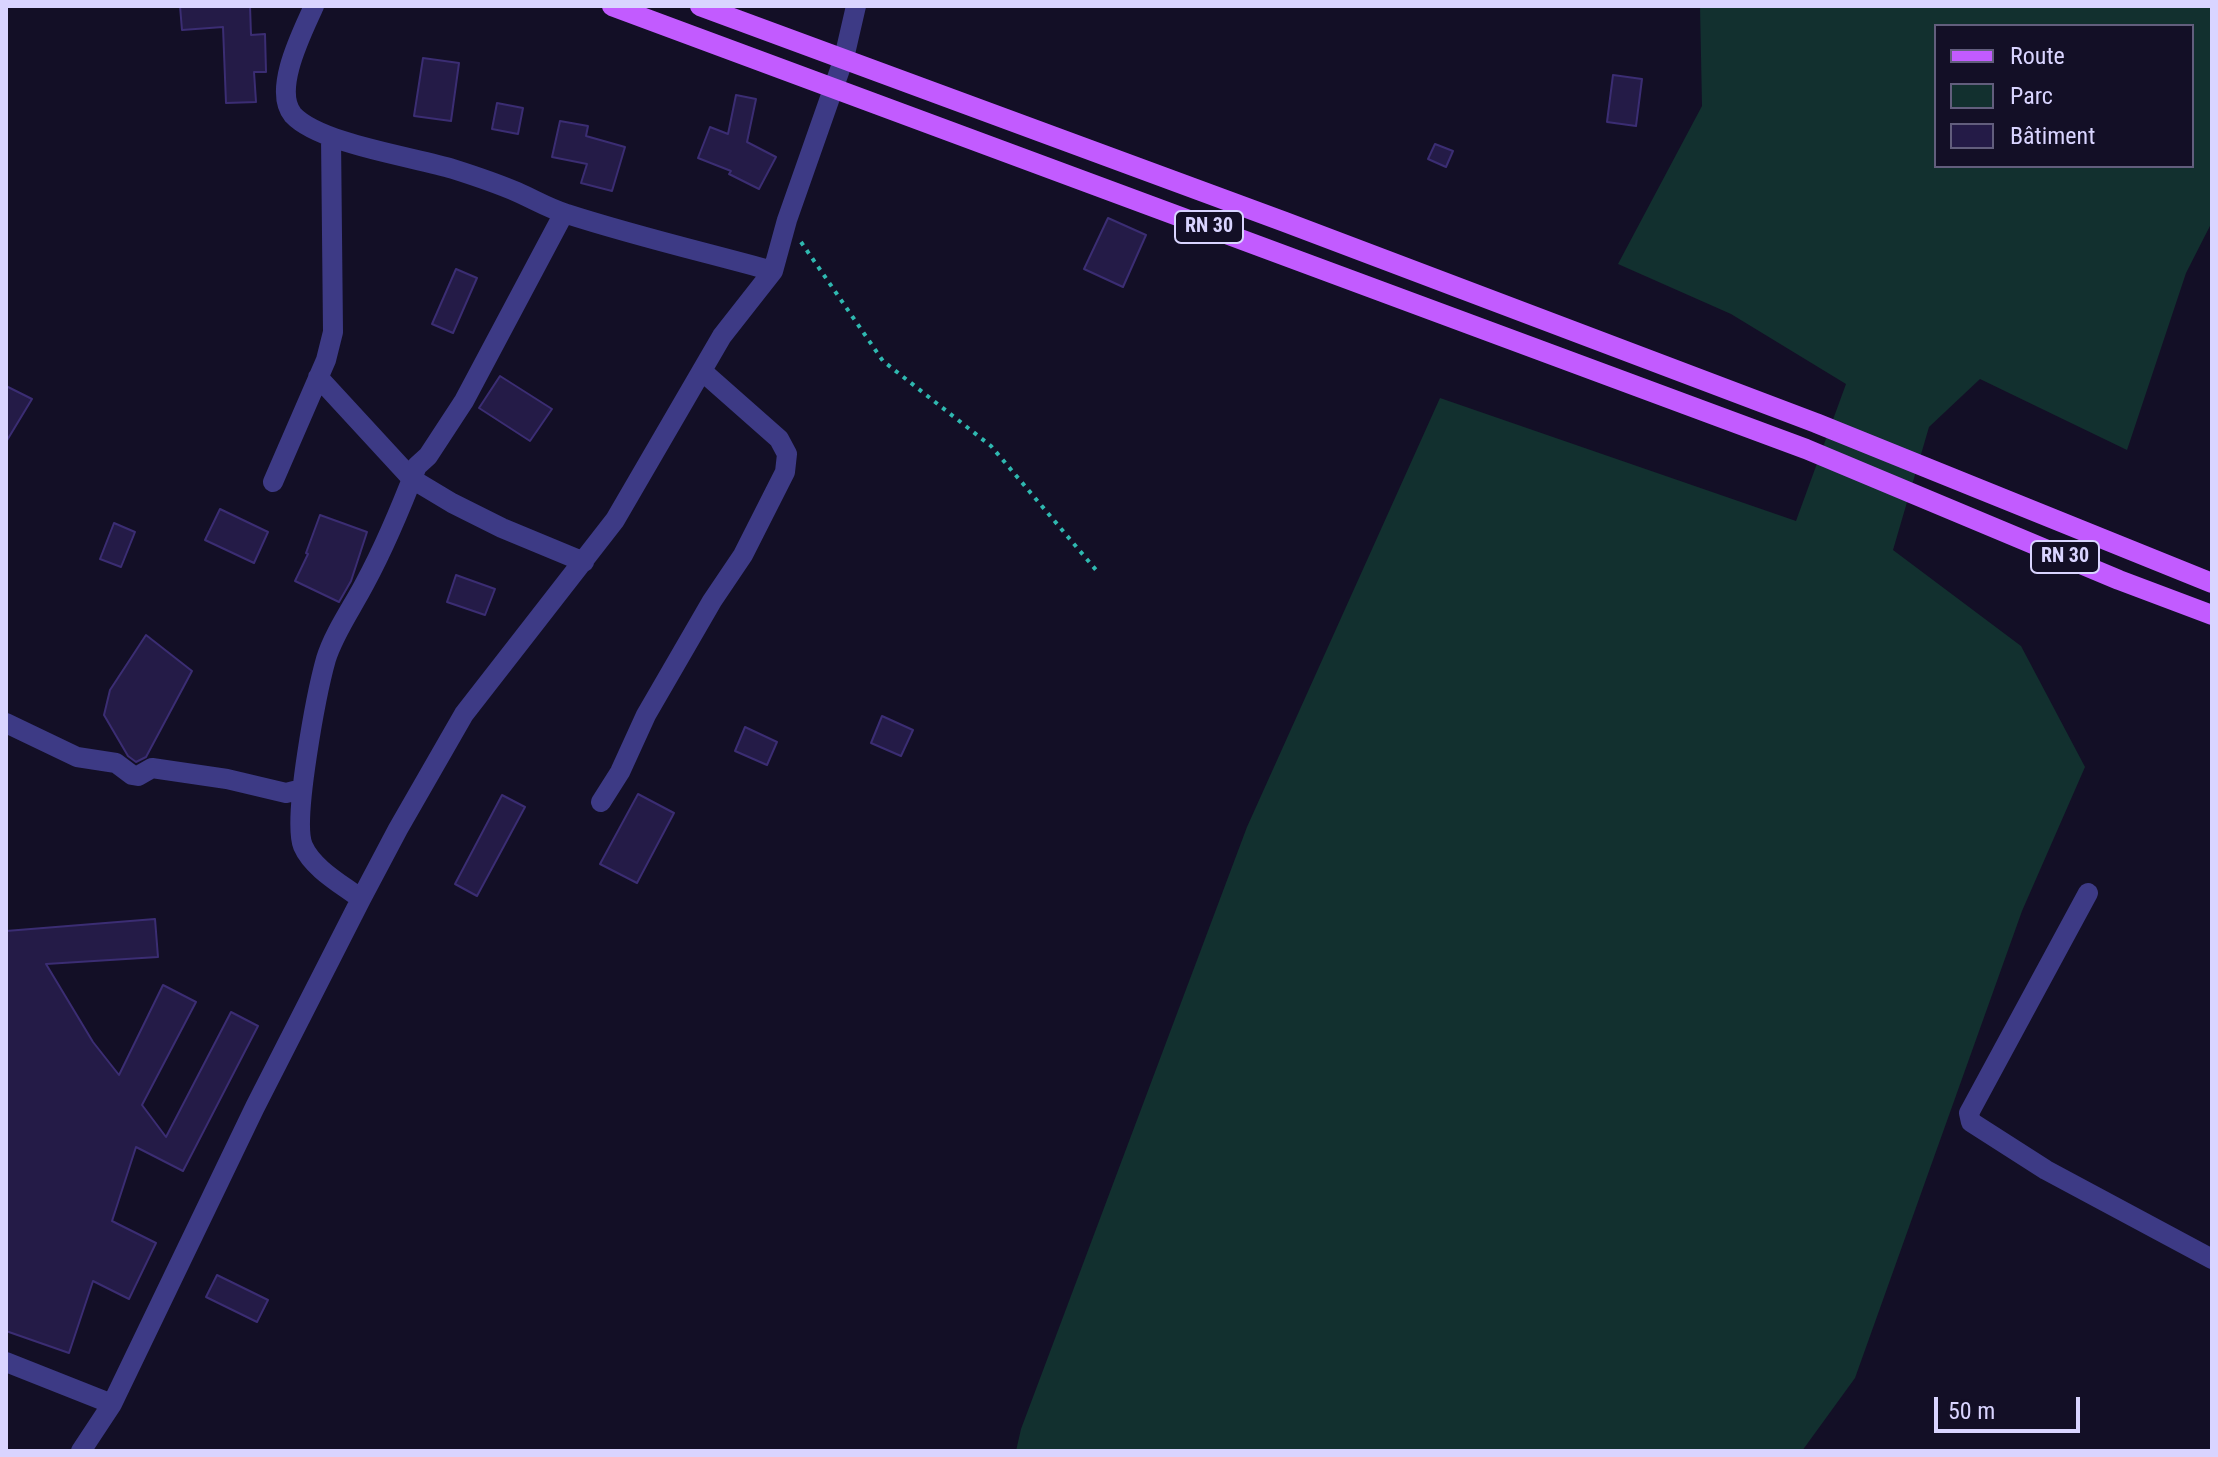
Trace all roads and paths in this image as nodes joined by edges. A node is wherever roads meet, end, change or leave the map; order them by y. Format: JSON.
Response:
{"nodes":[{"id":1,"x":314,"y":6,"type":"edge"},
{"id":2,"x":612,"y":6,"type":"edge"},
{"id":3,"x":700,"y":6,"type":"edge"},
{"id":4,"x":856,"y":6,"type":"edge"},
{"id":5,"x":844,"y":58,"type":"junction"},
{"id":6,"x":833,"y":87,"type":"junction"},
{"id":7,"x":331,"y":137,"type":"junction"},
{"id":8,"x":564,"y":213,"type":"junction"},
{"id":9,"x":787,"y":220,"type":"junction"},
{"id":10,"x":773,"y":271,"type":"junction"},
{"id":11,"x":702,"y":371,"type":"junction"},
{"id":12,"x":318,"y":377,"type":"junction"},
{"id":13,"x":412,"y":479,"type":"junction"},
{"id":14,"x":273,"y":482,"type":"dead end"},
{"id":15,"x":584,"y":562,"type":"junction"},
{"id":16,"x":1096,"y":570,"type":"dead end"},
{"id":17,"x":2212,"y":583,"type":"edge"},
{"id":18,"x":2212,"y":615,"type":"edge"},
{"id":19,"x":6,"y":723,"type":"edge"},
{"id":20,"x":302,"y":789,"type":"junction"},
{"id":21,"x":601,"y":802,"type":"dead end"},
{"id":22,"x":2088,"y":893,"type":"dead end"},
{"id":23,"x":361,"y":899,"type":"junction"},
{"id":24,"x":2212,"y":1259,"type":"edge"},
{"id":25,"x":6,"y":1362,"type":"edge"},
{"id":26,"x":112,"y":1404,"type":"junction"},
{"id":27,"x":88,"y":1445,"type":"edge"}],
"edges":[{"from":1,"to":7,"type":"street"},
{"from":2,"to":6,"type":"main road","name":"RN 30","number":"RN 30"},
{"from":3,"to":5,"type":"main road","number":"RN 30"},
{"from":4,"to":5,"type":"street"},
{"from":5,"to":6,"type":"street"},
{"from":5,"to":17,"type":"main road","number":"RN 30"},
{"from":6,"to":9,"type":"street"},
{"from":6,"to":18,"type":"main road","name":"RN 30","number":"RN 30"},
{"from":7,"to":8,"type":"street"},
{"from":7,"to":12,"type":"street"},
{"from":8,"to":10,"type":"street"},
{"from":8,"to":13,"type":"street"},
{"from":9,"to":10,"type":"street"},
{"from":9,"to":16,"type":"path"},
{"from":10,"to":11,"type":"street"},
{"from":11,"to":15,"type":"street"},
{"from":11,"to":21,"type":"street"},
{"from":12,"to":13,"type":"street"},
{"from":12,"to":14,"type":"street"},
{"from":13,"to":15,"type":"street"},
{"from":13,"to":20,"type":"street"},
{"from":15,"to":23,"type":"street"},
{"from":19,"to":20,"type":"street"},
{"from":20,"to":23,"type":"street"},
{"from":22,"to":24,"type":"street"},
{"from":23,"to":26,"type":"street"},
{"from":25,"to":26,"type":"street"},
{"from":26,"to":27,"type":"street"}]}
